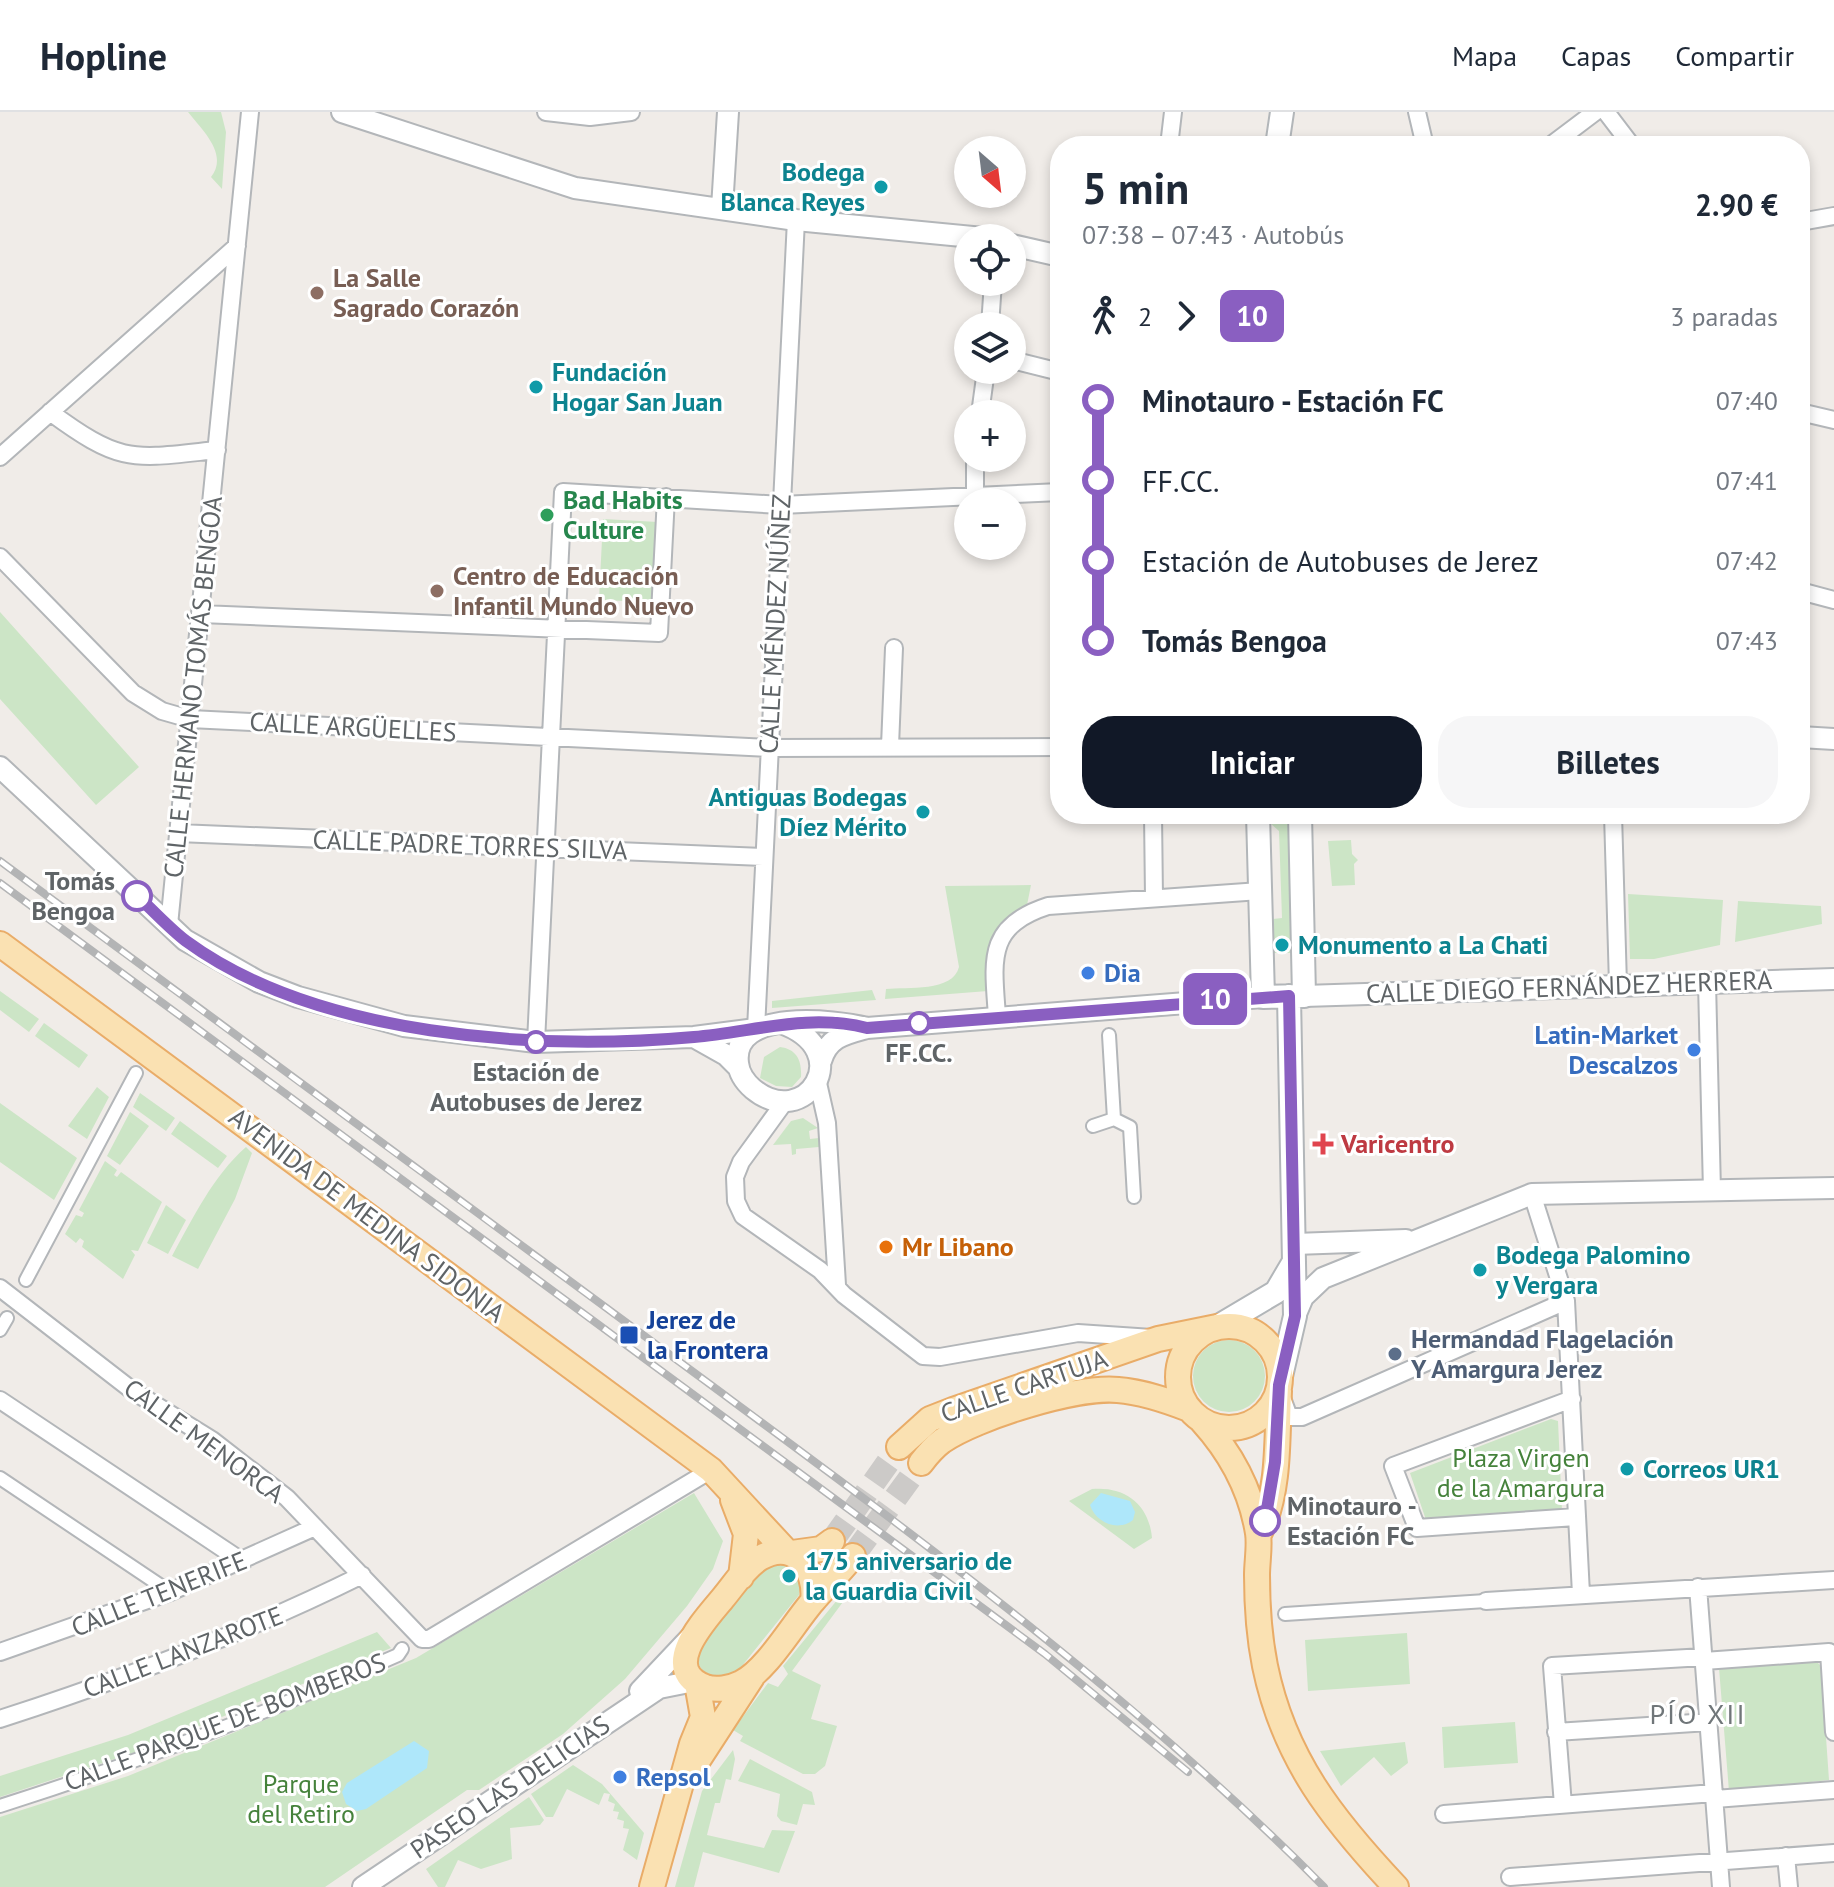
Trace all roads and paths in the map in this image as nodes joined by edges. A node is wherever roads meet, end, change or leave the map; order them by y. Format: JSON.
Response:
{"nodes":[{"id":1,"x":250,"y":112,"type":"edge"},
{"id":2,"x":342,"y":112,"type":"edge"},
{"id":3,"x":546,"y":112,"type":"edge"},
{"id":4,"x":631,"y":112,"type":"edge"},
{"id":5,"x":728,"y":112,"type":"edge"},
{"id":6,"x":1173,"y":112,"type":"edge"},
{"id":7,"x":1282,"y":112,"type":"edge"},
{"id":8,"x":1417,"y":112,"type":"edge"},
{"id":9,"x":1595,"y":112,"type":"edge"},
{"id":10,"x":1606,"y":112,"type":"edge"},
{"id":11,"x":1170,"y":136,"type":"edge"},
{"id":12,"x":1278,"y":136,"type":"edge"},
{"id":13,"x":1423,"y":136,"type":"edge"},
{"id":14,"x":1563,"y":136,"type":"edge"},
{"id":15,"x":1624,"y":136,"type":"edge"},
{"id":16,"x":722,"y":208,"type":"junction"},
{"id":17,"x":1834,"y":216,"type":"edge"},
{"id":18,"x":796,"y":220,"type":"junction"},
{"id":19,"x":1810,"y":220,"type":"edge"},
{"id":20,"x":954,"y":235,"type":"edge"},
{"id":21,"x":237,"y":246,"type":"junction"},
{"id":22,"x":1026,"y":248,"type":"edge"},
{"id":23,"x":1050,"y":254,"type":"edge"},
{"id":24,"x":1026,"y":364,"type":"edge"},
{"id":25,"x":1050,"y":370,"type":"edge"},
{"id":26,"x":50,"y":412,"type":"junction"},
{"id":27,"x":1810,"y":414,"type":"edge"},
{"id":28,"x":1834,"y":420,"type":"edge"},
{"id":29,"x":217,"y":450,"type":"junction"},
{"id":30,"x":0,"y":457,"type":"edge"},
{"id":31,"x":1050,"y":492,"type":"edge"},
{"id":32,"x":1026,"y":493,"type":"edge"},
{"id":33,"x":954,"y":496,"type":"edge"},
{"id":34,"x":666,"y":497,"type":"junction"},
{"id":35,"x":781,"y":505,"type":"junction"},
{"id":36,"x":0,"y":557,"type":"edge"},
{"id":37,"x":1810,"y":594,"type":"edge"},
{"id":38,"x":1834,"y":600,"type":"edge"},
{"id":39,"x":201,"y":614,"type":"junction"},
{"id":40,"x":556,"y":628,"type":"junction"},
{"id":41,"x":894,"y":648,"type":"dead end"},
{"id":42,"x":190,"y":719,"type":"junction"},
{"id":43,"x":550,"y":738,"type":"junction"},
{"id":44,"x":1810,"y":738,"type":"edge"},
{"id":45,"x":1834,"y":739,"type":"edge"},
{"id":46,"x":890,"y":746,"type":"junction"},
{"id":47,"x":1050,"y":747,"type":"edge"},
{"id":48,"x":769,"y":748,"type":"junction"},
{"id":49,"x":0,"y":767,"type":"edge"},
{"id":50,"x":1153,"y":824,"type":"edge"},
{"id":51,"x":1258,"y":824,"type":"edge"},
{"id":52,"x":1300,"y":824,"type":"edge"},
{"id":53,"x":1613,"y":824,"type":"edge"},
{"id":54,"x":178,"y":833,"type":"junction"},
{"id":55,"x":546,"y":848,"type":"junction"},
{"id":56,"x":763,"y":857,"type":"junction"},
{"id":57,"x":1260,"y":891,"type":"junction"},
{"id":58,"x":1154,"y":898,"type":"junction"},
{"id":59,"x":169,"y":925,"type":"junction"},
{"id":60,"x":0,"y":944,"type":"edge"},
{"id":61,"x":1834,"y":979,"type":"edge"},
{"id":62,"x":1707,"y":982,"type":"junction"},
{"id":63,"x":1618,"y":985,"type":"junction"},
{"id":64,"x":1296,"y":996,"type":"junction"},
{"id":65,"x":1263,"y":997,"type":"junction"},
{"id":66,"x":997,"y":1016,"type":"junction"},
{"id":67,"x":781,"y":1023,"type":"junction"},
{"id":68,"x":867,"y":1028,"type":"junction"},
{"id":69,"x":756,"y":1029,"type":"junction"},
{"id":70,"x":1109,"y":1035,"type":"dead end"},
{"id":71,"x":694,"y":1037,"type":"junction"},
{"id":72,"x":536,"y":1042,"type":"junction"},
{"id":73,"x":821,"y":1061,"type":"junction"},
{"id":74,"x":738,"y":1067,"type":"junction"},
{"id":75,"x":136,"y":1073,"type":"dead end"},
{"id":76,"x":818,"y":1083,"type":"junction"},
{"id":77,"x":786,"y":1100,"type":"junction"},
{"id":78,"x":1114,"y":1119,"type":"junction"},
{"id":79,"x":1093,"y":1126,"type":"dead end"},
{"id":80,"x":1834,"y":1188,"type":"edge"},
{"id":81,"x":1712,"y":1191,"type":"junction"},
{"id":82,"x":1532,"y":1194,"type":"junction"},
{"id":83,"x":1134,"y":1197,"type":"dead end"},
{"id":84,"x":1422,"y":1240,"type":"junction"},
{"id":85,"x":1294,"y":1251,"type":"junction"},
{"id":86,"x":26,"y":1280,"type":"dead end"},
{"id":87,"x":837,"y":1285,"type":"junction"},
{"id":88,"x":0,"y":1288,"type":"edge"},
{"id":89,"x":1566,"y":1301,"type":"junction"},
{"id":90,"x":1295,"y":1316,"type":"junction"},
{"id":91,"x":7,"y":1318,"type":"dead end"},
{"id":92,"x":1217,"y":1327,"type":"junction"},
{"id":93,"x":0,"y":1330,"type":"edge"},
{"id":94,"x":1158,"y":1339,"type":"junction"},
{"id":95,"x":1279,"y":1385,"type":"junction"},
{"id":96,"x":1572,"y":1399,"type":"junction"},
{"id":97,"x":0,"y":1400,"type":"edge"},
{"id":98,"x":1195,"y":1415,"type":"junction"},
{"id":99,"x":899,"y":1447,"type":"tunnel mouth"},
{"id":100,"x":921,"y":1463,"type":"tunnel mouth"},
{"id":101,"x":711,"y":1470,"type":"junction"},
{"id":102,"x":0,"y":1478,"type":"edge"},
{"id":103,"x":729,"y":1491,"type":"junction"},
{"id":104,"x":1576,"y":1517,"type":"junction"},
{"id":105,"x":315,"y":1527,"type":"junction"},
{"id":106,"x":1259,"y":1534,"type":"junction"},
{"id":107,"x":832,"y":1541,"type":"tunnel mouth"},
{"id":108,"x":789,"y":1552,"type":"junction"},
{"id":109,"x":853,"y":1556,"type":"tunnel mouth"},
{"id":110,"x":243,"y":1562,"type":"junction"},
{"id":111,"x":362,"y":1575,"type":"junction"},
{"id":112,"x":741,"y":1577,"type":"junction"},
{"id":113,"x":1834,"y":1580,"type":"edge"},
{"id":114,"x":1698,"y":1587,"type":"junction"},
{"id":115,"x":170,"y":1592,"type":"junction"},
{"id":116,"x":1581,"y":1594,"type":"junction"},
{"id":117,"x":813,"y":1601,"type":"junction"},
{"id":118,"x":1486,"y":1601,"type":"joint"},
{"id":119,"x":1285,"y":1614,"type":"dead end"},
{"id":120,"x":690,"y":1638,"type":"junction"},
{"id":121,"x":402,"y":1649,"type":"dead end"},
{"id":122,"x":0,"y":1652,"type":"edge"},
{"id":123,"x":1704,"y":1659,"type":"junction"},
{"id":124,"x":753,"y":1675,"type":"junction"},
{"id":125,"x":696,"y":1682,"type":"junction"},
{"id":126,"x":618,"y":1714,"type":"junction"},
{"id":127,"x":0,"y":1719,"type":"edge"},
{"id":128,"x":1709,"y":1722,"type":"junction"},
{"id":129,"x":1556,"y":1732,"type":"junction"},
{"id":130,"x":1834,"y":1732,"type":"edge"},
{"id":131,"x":1834,"y":1790,"type":"edge"},
{"id":132,"x":678,"y":1798,"type":"junction"},
{"id":133,"x":1715,"y":1802,"type":"junction"},
{"id":134,"x":1563,"y":1805,"type":"junction"},
{"id":135,"x":0,"y":1806,"type":"edge"},
{"id":136,"x":1444,"y":1814,"type":"dead end"},
{"id":137,"x":1834,"y":1853,"type":"edge"},
{"id":138,"x":1786,"y":1856,"type":"junction"},
{"id":139,"x":1719,"y":1863,"type":"junction"},
{"id":140,"x":1510,"y":1877,"type":"dead end"},
{"id":141,"x":363,"y":1887,"type":"edge"},
{"id":142,"x":652,"y":1887,"type":"edge"},
{"id":143,"x":1396,"y":1887,"type":"edge"},
{"id":144,"x":1721,"y":1887,"type":"edge"},
{"id":145,"x":1789,"y":1887,"type":"edge"}],
"edges":[{"from":1,"to":21,"type":"street","name":"CALLE HERMANO TOMÁS BENGOA"},
{"from":2,"to":16,"type":"street"},
{"from":3,"to":4,"type":"street"},
{"from":5,"to":16,"type":"street"},
{"from":6,"to":11,"type":"street"},
{"from":7,"to":12,"type":"main road"},
{"from":8,"to":13,"type":"street"},
{"from":9,"to":14,"type":"street"},
{"from":10,"to":15,"type":"street"},
{"from":16,"to":18,"type":"street"},
{"from":17,"to":19,"type":"street"},
{"from":18,"to":20,"type":"street"},
{"from":18,"to":35,"type":"street","name":"CALLE MÉNDEZ NÚÑEZ"},
{"from":21,"to":26,"type":"street"},
{"from":21,"to":29,"type":"street","name":"CALLE HERMANO TOMÁS BENGOA"},
{"from":22,"to":23,"type":"street"},
{"from":24,"to":25,"type":"street"},
{"from":26,"to":29,"type":"street"},
{"from":26,"to":30,"type":"street"},
{"from":27,"to":28,"type":"street"},
{"from":29,"to":39,"type":"street","name":"CALLE HERMANO TOMÁS BENGOA"},
{"from":31,"to":32,"type":"street"},
{"from":33,"to":35,"type":"street"},
{"from":34,"to":35,"type":"street"},
{"from":34,"to":40,"type":"street"},
{"from":34,"to":40,"type":"street"},
{"from":35,"to":48,"type":"street","name":"CALLE MÉNDEZ NÚÑEZ"},
{"from":36,"to":42,"type":"street","name":"CALLE ARGÜELLES"},
{"from":37,"to":38,"type":"street"},
{"from":39,"to":40,"type":"street"},
{"from":39,"to":42,"type":"street","name":"CALLE HERMANO TOMÁS BENGOA"},
{"from":40,"to":43,"type":"street"},
{"from":41,"to":46,"type":"street"},
{"from":42,"to":43,"type":"street","name":"CALLE ARGÜELLES"},
{"from":42,"to":54,"type":"street","name":"CALLE HERMANO TOMÁS BENGOA"},
{"from":43,"to":48,"type":"street","name":"CALLE ARGÜELLES"},
{"from":43,"to":55,"type":"street"},
{"from":44,"to":45,"type":"street"},
{"from":46,"to":47,"type":"street","name":"CALLE ARGÜELLES"},
{"from":46,"to":48,"type":"street","name":"CALLE ARGÜELLES"},
{"from":48,"to":56,"type":"street","name":"CALLE MÉNDEZ NÚÑEZ"},
{"from":49,"to":59,"type":"street"},
{"from":50,"to":58,"type":"street"},
{"from":51,"to":57,"type":"main road"},
{"from":52,"to":64,"type":"main road"},
{"from":53,"to":63,"type":"street"},
{"from":54,"to":55,"type":"street","name":"CALLE PADRE TORRES SILVA"},
{"from":54,"to":59,"type":"street","name":"CALLE HERMANO TOMÁS BENGOA"},
{"from":55,"to":56,"type":"street","name":"CALLE PADRE TORRES SILVA"},
{"from":55,"to":72,"type":"street"},
{"from":56,"to":69,"type":"street","name":"CALLE MÉNDEZ NÚÑEZ"},
{"from":57,"to":58,"type":"street"},
{"from":57,"to":65,"type":"main road"},
{"from":58,"to":66,"type":"street"},
{"from":59,"to":72,"type":"street"},
{"from":60,"to":101,"type":"main road","name":"AVENIDA DE MEDINA SIDONIA"},
{"from":61,"to":62,"type":"street","name":"CALLE DIEGO FERNÁNDEZ HERRERA"},
{"from":62,"to":63,"type":"street","name":"CALLE DIEGO FERNÁNDEZ HERRERA"},
{"from":62,"to":81,"type":"street"},
{"from":63,"to":64,"type":"street","name":"CALLE DIEGO FERNÁNDEZ HERRERA"},
{"from":64,"to":65,"type":"main road"},
{"from":64,"to":85,"type":"main road"},
{"from":65,"to":66,"type":"street"},
{"from":66,"to":68,"type":"street"},
{"from":67,"to":68,"type":"street"},
{"from":67,"to":69,"type":"street"},
{"from":67,"to":73,"type":"street"},
{"from":68,"to":73,"type":"street"},
{"from":69,"to":71,"type":"street"},
{"from":69,"to":74,"type":"street"},
{"from":70,"to":78,"type":"street"},
{"from":71,"to":72,"type":"street"},
{"from":71,"to":74,"type":"street"},
{"from":73,"to":76,"type":"street"},
{"from":74,"to":77,"type":"street"},
{"from":75,"to":86,"type":"street"},
{"from":76,"to":77,"type":"street"},
{"from":76,"to":87,"type":"street"},
{"from":77,"to":87,"type":"street","name":"CALLE CARTUJA"},
{"from":78,"to":79,"type":"street"},
{"from":78,"to":83,"type":"street"},
{"from":80,"to":81,"type":"street"},
{"from":81,"to":82,"type":"street"},
{"from":82,"to":84,"type":"street"},
{"from":82,"to":89,"type":"street"},
{"from":84,"to":85,"type":"street"},
{"from":84,"to":90,"type":"street"},
{"from":85,"to":90,"type":"main road"},
{"from":85,"to":92,"type":"main road","name":"CALLE CARTUJA"},
{"from":87,"to":94,"type":"street","name":"CALLE CARTUJA"},
{"from":88,"to":105,"type":"street","name":"CALLE MENORCA"},
{"from":89,"to":95,"type":"street"},
{"from":89,"to":96,"type":"street"},
{"from":90,"to":95,"type":"main road"},
{"from":91,"to":93,"type":"street"},
{"from":92,"to":94,"type":"main road","name":"CALLE CARTUJA"},
{"from":92,"to":95,"type":"main road"},
{"from":92,"to":98,"type":"main road"},
{"from":94,"to":99,"type":"main road","name":"CALLE CARTUJA"},
{"from":95,"to":98,"type":"main road"},
{"from":95,"to":106,"type":"main road"},
{"from":96,"to":104,"type":"street"},
{"from":96,"to":104,"type":"street"},
{"from":97,"to":110,"type":"street"},
{"from":98,"to":100,"type":"main road","name":"CALLE CARTUJA"},
{"from":98,"to":106,"type":"main road"},
{"from":101,"to":103,"type":"main road","name":"AVENIDA DE MEDINA SIDONIA"},
{"from":101,"to":111,"type":"street","name":"CALLE MENORCA"},
{"from":102,"to":115,"type":"street"},
{"from":103,"to":108,"type":"main road","name":"AVENIDA DE MEDINA SIDONIA"},
{"from":103,"to":112,"type":"main road","name":"AVENIDA DE MEDINA SIDONIA"},
{"from":104,"to":116,"type":"street"},
{"from":105,"to":110,"type":"street","name":"CALLE TENERIFE"},
{"from":105,"to":111,"type":"street","name":"CALLE MENORCA"},
{"from":106,"to":143,"type":"main road"},
{"from":107,"to":108,"type":"main road"},
{"from":108,"to":112,"type":"main road"},
{"from":108,"to":117,"type":"main road","name":"AVENIDA DE MEDINA SIDONIA"},
{"from":109,"to":117,"type":"main road"},
{"from":110,"to":115,"type":"street","name":"CALLE TENERIFE"},
{"from":111,"to":127,"type":"street","name":"CALLE LANZAROTE"},
{"from":112,"to":120,"type":"main road"},
{"from":113,"to":114,"type":"street"},
{"from":114,"to":116,"type":"street"},
{"from":114,"to":123,"type":"street"},
{"from":115,"to":122,"type":"street","name":"CALLE TENERIFE"},
{"from":116,"to":118,"type":"street"},
{"from":117,"to":124,"type":"main road"},
{"from":118,"to":119,"type":"street"},
{"from":120,"to":125,"type":"main road"},
{"from":120,"to":126,"type":"street","name":"PASEO LAS DELICIAS"},
{"from":121,"to":135,"type":"street","name":"CALLE PARQUE DE BOMBEROS"},
{"from":123,"to":128,"type":"street"},
{"from":123,"to":129,"type":"street"},
{"from":123,"to":130,"type":"street"},
{"from":124,"to":125,"type":"main road"},
{"from":124,"to":132,"type":"main road"},
{"from":125,"to":126,"type":"street","name":"PASEO LAS DELICIAS"},
{"from":125,"to":132,"type":"main road"},
{"from":126,"to":141,"type":"street","name":"PASEO LAS DELICIAS"},
{"from":128,"to":129,"type":"street"},
{"from":128,"to":133,"type":"street"},
{"from":129,"to":134,"type":"street"},
{"from":131,"to":133,"type":"street"},
{"from":132,"to":142,"type":"main road"},
{"from":133,"to":134,"type":"street"},
{"from":133,"to":139,"type":"street"},
{"from":134,"to":136,"type":"street"},
{"from":137,"to":138,"type":"street"},
{"from":138,"to":139,"type":"street"},
{"from":138,"to":145,"type":"street"},
{"from":139,"to":140,"type":"street"},
{"from":139,"to":144,"type":"street"}]}
